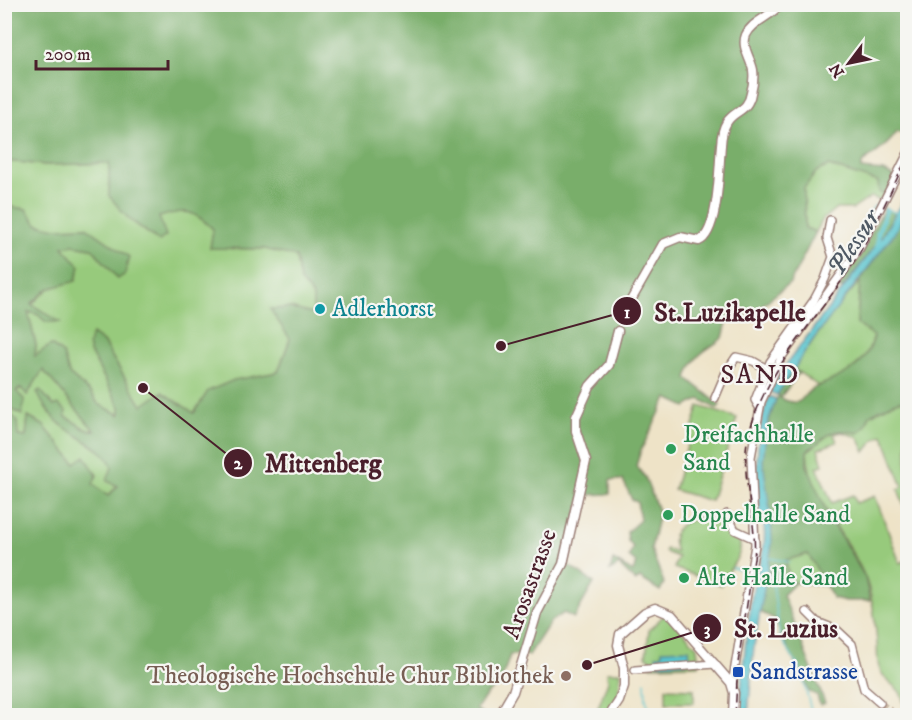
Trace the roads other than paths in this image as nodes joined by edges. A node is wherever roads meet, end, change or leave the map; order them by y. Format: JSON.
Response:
{"nodes":[{"id":1,"x":780,"y":4,"type":"edge"},
{"id":2,"x":908,"y":153,"type":"edge"},
{"id":3,"x":830,"y":220,"type":"dead end"},
{"id":4,"x":622,"y":316,"type":"dead end"},
{"id":5,"x":618,"y":331,"type":"dead end"},
{"id":6,"x":767,"y":369,"type":"junction"},
{"id":7,"x":715,"y":398,"type":"dead end"},
{"id":8,"x":759,"y":407,"type":"junction"},
{"id":9,"x":727,"y":514,"type":"dead end"},
{"id":10,"x":755,"y":539,"type":"junction"},
{"id":11,"x":807,"y":612,"type":"dead end"},
{"id":12,"x":715,"y":664,"type":"junction"},
{"id":13,"x":635,"y":670,"type":"dead end"},
{"id":14,"x":732,"y":685,"type":"junction"},
{"id":15,"x":880,"y":703,"type":"tunnel mouth"},
{"id":16,"x":499,"y":716,"type":"edge"},
{"id":17,"x":609,"y":716,"type":"edge"},
{"id":18,"x":733,"y":716,"type":"edge"}],
"edges":[{"from":1,"to":4,"type":"main road"},
{"from":2,"to":8,"type":"street"},
{"from":3,"to":6,"type":"street"},
{"from":5,"to":16,"type":"main road","name":"Arosastrasse"},
{"from":6,"to":7,"type":"street"},
{"from":6,"to":8,"type":"street"},
{"from":8,"to":10,"type":"street"},
{"from":9,"to":10,"type":"street"},
{"from":10,"to":14,"type":"street"},
{"from":11,"to":15,"type":"street"},
{"from":12,"to":13,"type":"street"},
{"from":12,"to":14,"type":"main road"},
{"from":12,"to":17,"type":"main road"},
{"from":14,"to":18,"type":"main road"}]}
